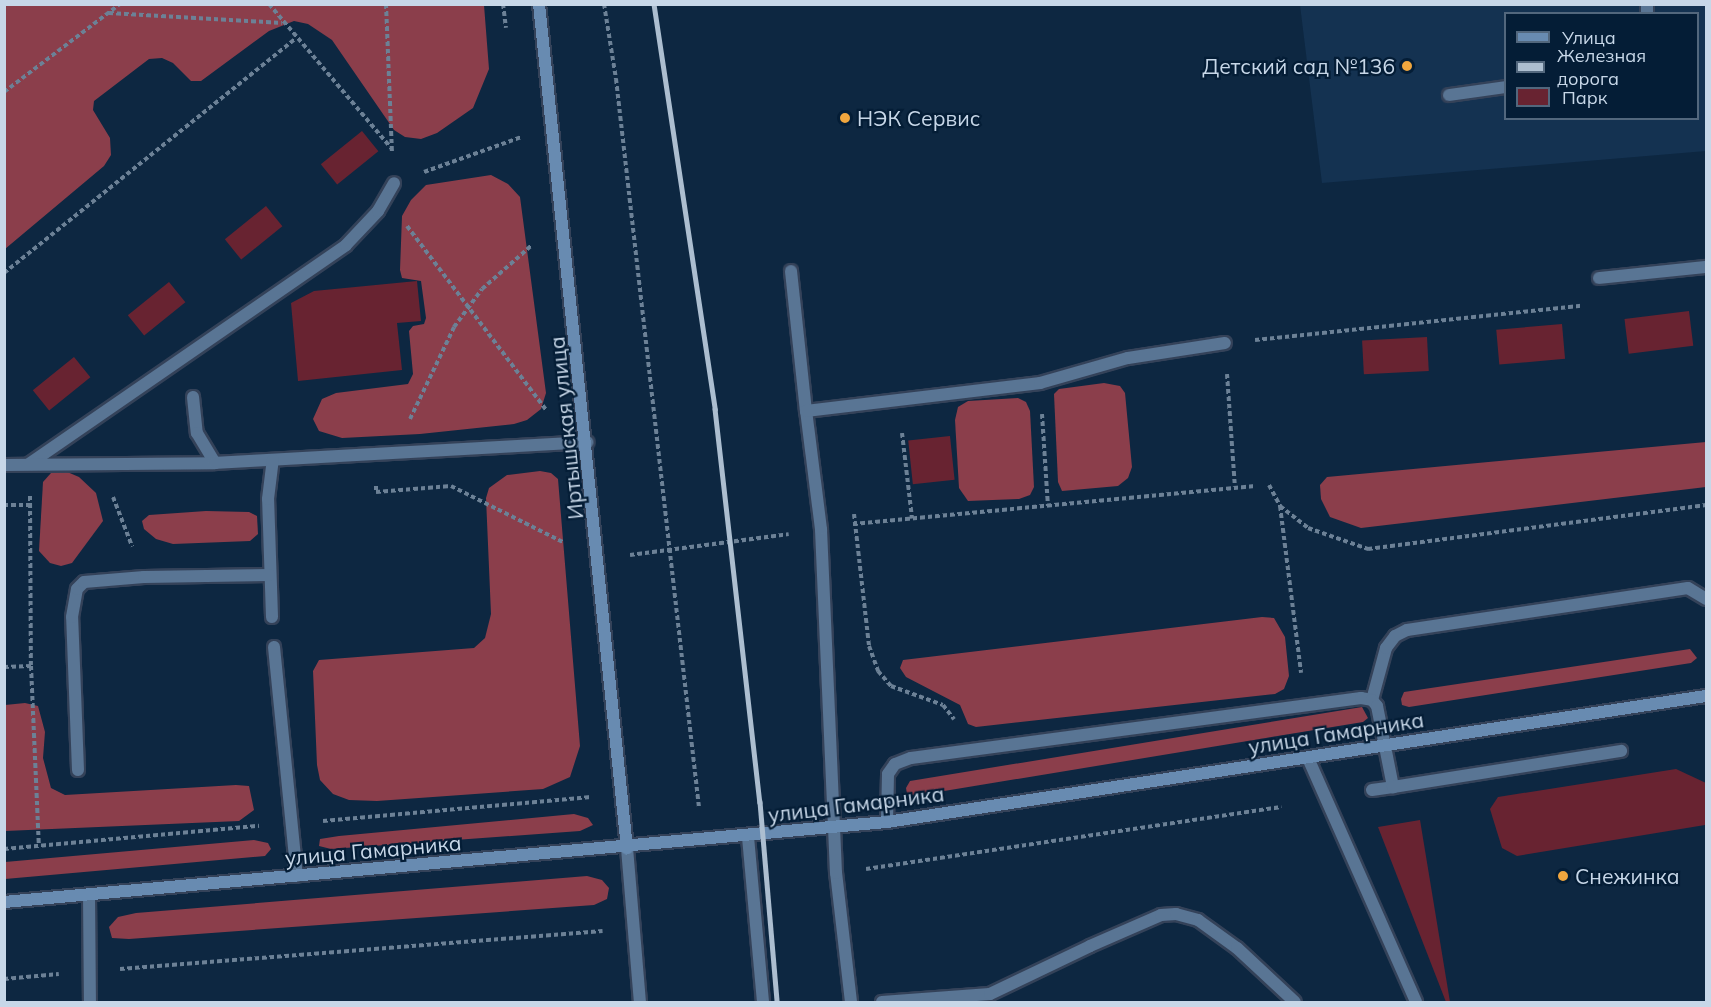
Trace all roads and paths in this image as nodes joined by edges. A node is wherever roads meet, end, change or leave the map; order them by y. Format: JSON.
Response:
{"nodes":[{"id":1,"x":120,"y":4,"type":"edge"},
{"id":2,"x":269,"y":4,"type":"edge"},
{"id":3,"x":386,"y":4,"type":"edge"},
{"id":4,"x":502,"y":4,"type":"edge"},
{"id":5,"x":539,"y":4,"type":"edge"},
{"id":6,"x":604,"y":4,"type":"edge"},
{"id":7,"x":109,"y":14,"type":"junction"},
{"id":8,"x":283,"y":23,"type":"junction"},
{"id":9,"x":296,"y":38,"type":"junction"},
{"id":10,"x":507,"y":38,"type":"dead end"},
{"id":11,"x":1504,"y":87,"type":"edge"},
{"id":12,"x":4,"y":92,"type":"edge"},
{"id":13,"x":1449,"y":95,"type":"dead end"},
{"id":14,"x":554,"y":122,"type":"junction"},
{"id":15,"x":520,"y":126,"type":"dead end"},
{"id":16,"x":521,"y":137,"type":"junction"},
{"id":17,"x":523,"y":148,"type":"dead end"},
{"id":18,"x":392,"y":149,"type":"junction"},
{"id":19,"x":444,"y":164,"type":"dead end"},
{"id":20,"x":394,"y":183,"type":"joint"},
{"id":21,"x":386,"y":200,"type":"junction"},
{"id":22,"x":539,"y":240,"type":"dead end"},
{"id":23,"x":1707,"y":267,"type":"edge"},
{"id":24,"x":791,"y":271,"type":"dead end"},
{"id":25,"x":4,"y":273,"type":"edge"},
{"id":26,"x":1599,"y":278,"type":"dead end"},
{"id":27,"x":1589,"y":306,"type":"dead end"},
{"id":28,"x":469,"y":307,"type":"junction"},
{"id":29,"x":1225,"y":343,"type":"junction"},
{"id":30,"x":1040,"y":383,"type":"junction"},
{"id":31,"x":193,"y":397,"type":"dead end"},
{"id":32,"x":898,"y":402,"type":"junction"},
{"id":33,"x":806,"y":411,"type":"junction"},
{"id":34,"x":587,"y":442,"type":"junction"},
{"id":35,"x":561,"y":445,"type":"junction"},
{"id":36,"x":381,"y":455,"type":"junction"},
{"id":37,"x":273,"y":460,"type":"junction"},
{"id":38,"x":99,"y":463,"type":"junction"},
{"id":39,"x":215,"y":463,"type":"junction"},
{"id":40,"x":4,"y":465,"type":"edge"},
{"id":41,"x":28,"y":465,"type":"junction"},
{"id":42,"x":1269,"y":485,"type":"dead end"},
{"id":43,"x":1255,"y":486,"type":"dead end"},
{"id":44,"x":1235,"y":487,"type":"junction"},
{"id":45,"x":850,"y":502,"type":"dead end"},
{"id":46,"x":1707,"y":505,"type":"edge"},
{"id":47,"x":4,"y":506,"type":"edge"},
{"id":48,"x":30,"y":506,"type":"junction"},
{"id":49,"x":1048,"y":506,"type":"junction"},
{"id":50,"x":1280,"y":506,"type":"junction"},
{"id":51,"x":912,"y":518,"type":"junction"},
{"id":52,"x":858,"y":524,"type":"junction"},
{"id":53,"x":821,"y":529,"type":"junction"},
{"id":54,"x":569,"y":534,"type":"dead end"},
{"id":55,"x":672,"y":549,"type":"junction"},
{"id":56,"x":269,"y":575,"type":"junction"},
{"id":57,"x":144,"y":577,"type":"junction"},
{"id":58,"x":1707,"y":599,"type":"edge"},
{"id":59,"x":272,"y":617,"type":"dead end"},
{"id":60,"x":274,"y":647,"type":"dead end"},
{"id":61,"x":31,"y":666,"type":"junction"},
{"id":62,"x":4,"y":667,"type":"edge"},
{"id":63,"x":1707,"y":696,"type":"edge"},
{"id":64,"x":1372,"y":700,"type":"junction"},
{"id":65,"x":1305,"y":704,"type":"junction"},
{"id":66,"x":1384,"y":744,"type":"junction"},
{"id":67,"x":965,"y":751,"type":"junction"},
{"id":68,"x":1621,"y":751,"type":"dead end"},
{"id":69,"x":1308,"y":758,"type":"junction"},
{"id":70,"x":78,"y":770,"type":"dead end"},
{"id":71,"x":593,"y":785,"type":"dead end"},
{"id":72,"x":1393,"y":787,"type":"junction"},
{"id":73,"x":1372,"y":790,"type":"dead end"},
{"id":74,"x":1281,"y":807,"type":"dead end"},
{"id":75,"x":710,"y":809,"type":"dead end"},
{"id":76,"x":888,"y":822,"type":"junction"},
{"id":77,"x":292,"y":823,"type":"junction"},
{"id":78,"x":833,"y":828,"type":"junction"},
{"id":79,"x":748,"y":837,"type":"junction"},
{"id":80,"x":39,"y":846,"type":"junction"},
{"id":81,"x":627,"y":848,"type":"junction"},
{"id":82,"x":4,"y":849,"type":"edge"},
{"id":83,"x":836,"y":873,"type":"junction"},
{"id":84,"x":297,"y":876,"type":"junction"},
{"id":85,"x":88,"y":894,"type":"junction"},
{"id":86,"x":4,"y":902,"type":"edge"},
{"id":87,"x":634,"y":929,"type":"junction"},
{"id":88,"x":89,"y":972,"type":"junction"},
{"id":89,"x":4,"y":979,"type":"edge"},
{"id":90,"x":991,"y":998,"type":"edge"},
{"id":91,"x":90,"y":1002,"type":"edge"},
{"id":92,"x":640,"y":1002,"type":"edge"},
{"id":93,"x":763,"y":1002,"type":"edge"},
{"id":94,"x":851,"y":1002,"type":"edge"},
{"id":95,"x":882,"y":1002,"type":"edge"},
{"id":96,"x":1295,"y":1002,"type":"edge"},
{"id":97,"x":1416,"y":1002,"type":"edge"}],
"edges":[{"from":1,"to":7,"type":"path"},
{"from":2,"to":8,"type":"path"},
{"from":3,"to":18,"type":"path"},
{"from":4,"to":10,"type":"path"},
{"from":5,"to":14,"type":"main road","name":"Иртышская улица"},
{"from":6,"to":55,"type":"path"},
{"from":7,"to":8,"type":"path"},
{"from":7,"to":12,"type":"path"},
{"from":8,"to":9,"type":"path"},
{"from":9,"to":18,"type":"path"},
{"from":9,"to":25,"type":"path"},
{"from":11,"to":13,"type":"lane"},
{"from":14,"to":16,"type":"path"},
{"from":14,"to":34,"type":"main road","name":"Иртышская улица"},
{"from":15,"to":16,"type":"path"},
{"from":16,"to":17,"type":"path"},
{"from":16,"to":19,"type":"path"},
{"from":18,"to":20,"type":"path"},
{"from":20,"to":21,"type":"lane"},
{"from":21,"to":28,"type":"path"},
{"from":21,"to":41,"type":"lane"},
{"from":22,"to":28,"type":"path"},
{"from":23,"to":26,"type":"lane"},
{"from":24,"to":33,"type":"lane"},
{"from":27,"to":29,"type":"path"},
{"from":28,"to":35,"type":"path"},
{"from":28,"to":36,"type":"path"},
{"from":29,"to":30,"type":"lane"},
{"from":29,"to":44,"type":"path"},
{"from":30,"to":32,"type":"lane"},
{"from":30,"to":49,"type":"path"},
{"from":31,"to":39,"type":"lane"},
{"from":32,"to":33,"type":"lane"},
{"from":32,"to":51,"type":"path"},
{"from":33,"to":53,"type":"lane"},
{"from":34,"to":35,"type":"lane"},
{"from":34,"to":81,"type":"main road","name":"Иртышская улица"},
{"from":35,"to":36,"type":"lane"},
{"from":36,"to":37,"type":"lane"},
{"from":36,"to":54,"type":"path"},
{"from":37,"to":39,"type":"lane"},
{"from":37,"to":56,"type":"lane"},
{"from":38,"to":39,"type":"lane"},
{"from":38,"to":41,"type":"lane"},
{"from":38,"to":57,"type":"path"},
{"from":40,"to":41,"type":"lane"},
{"from":41,"to":48,"type":"path"},
{"from":42,"to":50,"type":"path"},
{"from":43,"to":44,"type":"path"},
{"from":44,"to":49,"type":"path"},
{"from":45,"to":52,"type":"path"},
{"from":46,"to":50,"type":"path"},
{"from":47,"to":48,"type":"path"},
{"from":48,"to":61,"type":"path"},
{"from":49,"to":51,"type":"path"},
{"from":50,"to":65,"type":"path"},
{"from":51,"to":52,"type":"path"},
{"from":52,"to":67,"type":"path"},
{"from":53,"to":55,"type":"path"},
{"from":53,"to":78,"type":"lane"},
{"from":55,"to":75,"type":"path"},
{"from":56,"to":57,"type":"lane"},
{"from":56,"to":59,"type":"lane"},
{"from":57,"to":70,"type":"lane"},
{"from":58,"to":64,"type":"lane"},
{"from":60,"to":77,"type":"lane"},
{"from":61,"to":62,"type":"path"},
{"from":61,"to":80,"type":"path"},
{"from":63,"to":66,"type":"main road","name":"улица Гамарника"},
{"from":64,"to":65,"type":"lane"},
{"from":64,"to":66,"type":"lane"},
{"from":65,"to":67,"type":"lane"},
{"from":66,"to":69,"type":"main road","name":"улица Гамарника"},
{"from":66,"to":72,"type":"lane"},
{"from":67,"to":76,"type":"lane"},
{"from":68,"to":72,"type":"lane"},
{"from":69,"to":76,"type":"main road","name":"улица Гамарника"},
{"from":69,"to":97,"type":"lane"},
{"from":71,"to":77,"type":"path"},
{"from":72,"to":73,"type":"lane"},
{"from":74,"to":83,"type":"path"},
{"from":76,"to":78,"type":"main road","name":"улица Гамарника"},
{"from":77,"to":80,"type":"path"},
{"from":77,"to":84,"type":"lane"},
{"from":78,"to":79,"type":"main road","name":"улица Гамарника"},
{"from":78,"to":83,"type":"lane"},
{"from":79,"to":81,"type":"main road","name":"улица Гамарника"},
{"from":79,"to":93,"type":"lane"},
{"from":80,"to":82,"type":"path"},
{"from":81,"to":84,"type":"main road","name":"улица Гамарника"},
{"from":81,"to":87,"type":"lane"},
{"from":83,"to":94,"type":"lane"},
{"from":84,"to":85,"type":"main road","name":"улица Гамарника"},
{"from":85,"to":86,"type":"main road","name":"улица Гамарника"},
{"from":85,"to":88,"type":"lane"},
{"from":87,"to":88,"type":"path"},
{"from":87,"to":92,"type":"lane"},
{"from":88,"to":89,"type":"path"},
{"from":88,"to":91,"type":"lane"},
{"from":90,"to":95,"type":"lane"},
{"from":90,"to":96,"type":"lane"}]}
